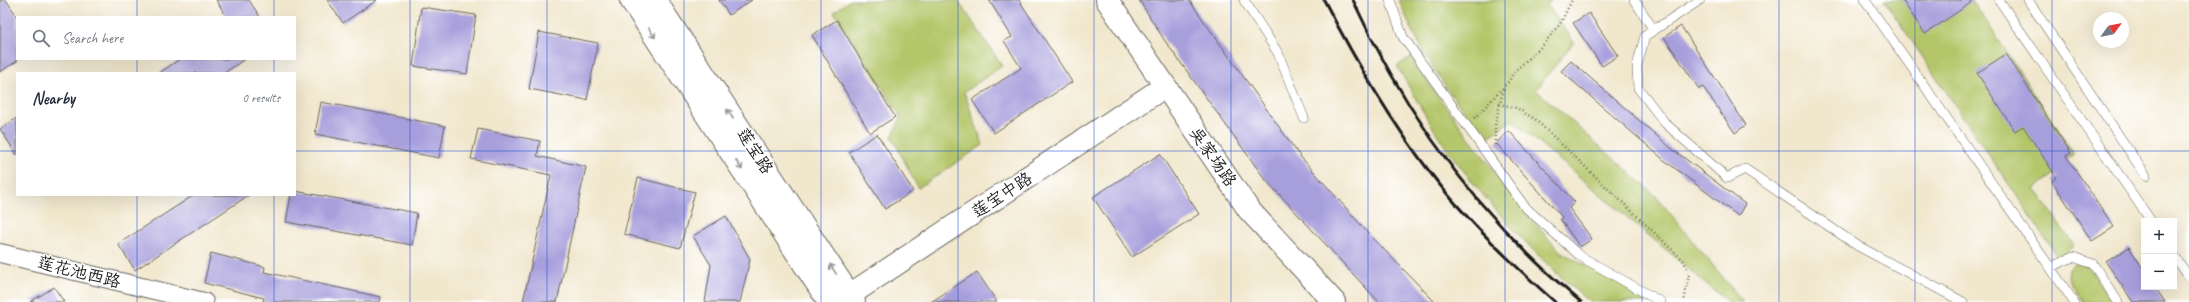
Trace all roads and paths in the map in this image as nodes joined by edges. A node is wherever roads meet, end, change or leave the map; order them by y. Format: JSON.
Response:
{"nodes":[{"id":1,"x":631,"y":0,"type":"edge"},
{"id":2,"x":655,"y":0,"type":"edge"},
{"id":3,"x":1107,"y":0,"type":"edge"},
{"id":4,"x":1244,"y":0,"type":"edge"},
{"id":5,"x":1390,"y":0,"type":"edge"},
{"id":6,"x":1572,"y":0,"type":"edge"},
{"id":7,"x":1634,"y":0,"type":"edge"},
{"id":8,"x":1700,"y":0,"type":"edge"},
{"id":9,"x":1865,"y":0,"type":"edge"},
{"id":10,"x":1999,"y":0,"type":"edge"},
{"id":11,"x":2028,"y":0,"type":"edge"},
{"id":12,"x":1654,"y":30,"type":"junction"},
{"id":13,"x":1505,"y":86,"type":"junction"},
{"id":14,"x":1164,"y":87,"type":"junction"},
{"id":15,"x":1499,"y":104,"type":"junction"},
{"id":16,"x":1304,"y":118,"type":"dead end"},
{"id":17,"x":1467,"y":127,"type":"junction"},
{"id":18,"x":1499,"y":171,"type":"junction"},
{"id":19,"x":2146,"y":176,"type":"dead end"},
{"id":20,"x":2149,"y":218,"type":"edge"},
{"id":21,"x":0,"y":252,"type":"edge"},
{"id":22,"x":2177,"y":259,"type":"edge"},
{"id":23,"x":2051,"y":267,"type":"junction"},
{"id":24,"x":2189,"y":277,"type":"edge"},
{"id":25,"x":848,"y":300,"type":"edge"},
{"id":26,"x":204,"y":302,"type":"edge"},
{"id":27,"x":829,"y":302,"type":"edge"},
{"id":28,"x":1334,"y":302,"type":"edge"},
{"id":29,"x":1661,"y":302,"type":"edge"},
{"id":30,"x":1684,"y":302,"type":"edge"},
{"id":31,"x":1962,"y":302,"type":"edge"},
{"id":32,"x":2074,"y":302,"type":"edge"},
{"id":33,"x":2118,"y":302,"type":"edge"}],
"edges":[{"from":1,"to":27,"type":"street","name":"莲宝路","one_way":true},
{"from":25,"to":2,"type":"street","name":"莲宝路","one_way":true},
{"from":3,"to":14,"type":"street","name":"吴家场路"},
{"from":4,"to":16,"type":"lane"},
{"from":5,"to":17,"type":"lane"},
{"from":6,"to":13,"type":"path"},
{"from":7,"to":12,"type":"lane"},
{"from":8,"to":12,"type":"lane"},
{"from":9,"to":23,"type":"lane"},
{"from":10,"to":20,"type":"lane"},
{"from":11,"to":19,"type":"lane"},
{"from":12,"to":31,"type":"lane"},
{"from":13,"to":15,"type":"path"},
{"from":13,"to":17,"type":"path"},
{"from":14,"to":25,"type":"street","name":"莲宝中路"},
{"from":14,"to":28,"type":"street","name":"吴家场路"},
{"from":15,"to":18,"type":"path"},
{"from":15,"to":30,"type":"path"},
{"from":17,"to":18,"type":"lane"},
{"from":18,"to":29,"type":"lane"},
{"from":21,"to":26,"type":"street","name":"莲花池西路"},
{"from":22,"to":24,"type":"lane"},
{"from":23,"to":32,"type":"lane"},
{"from":23,"to":33,"type":"lane"}]}
